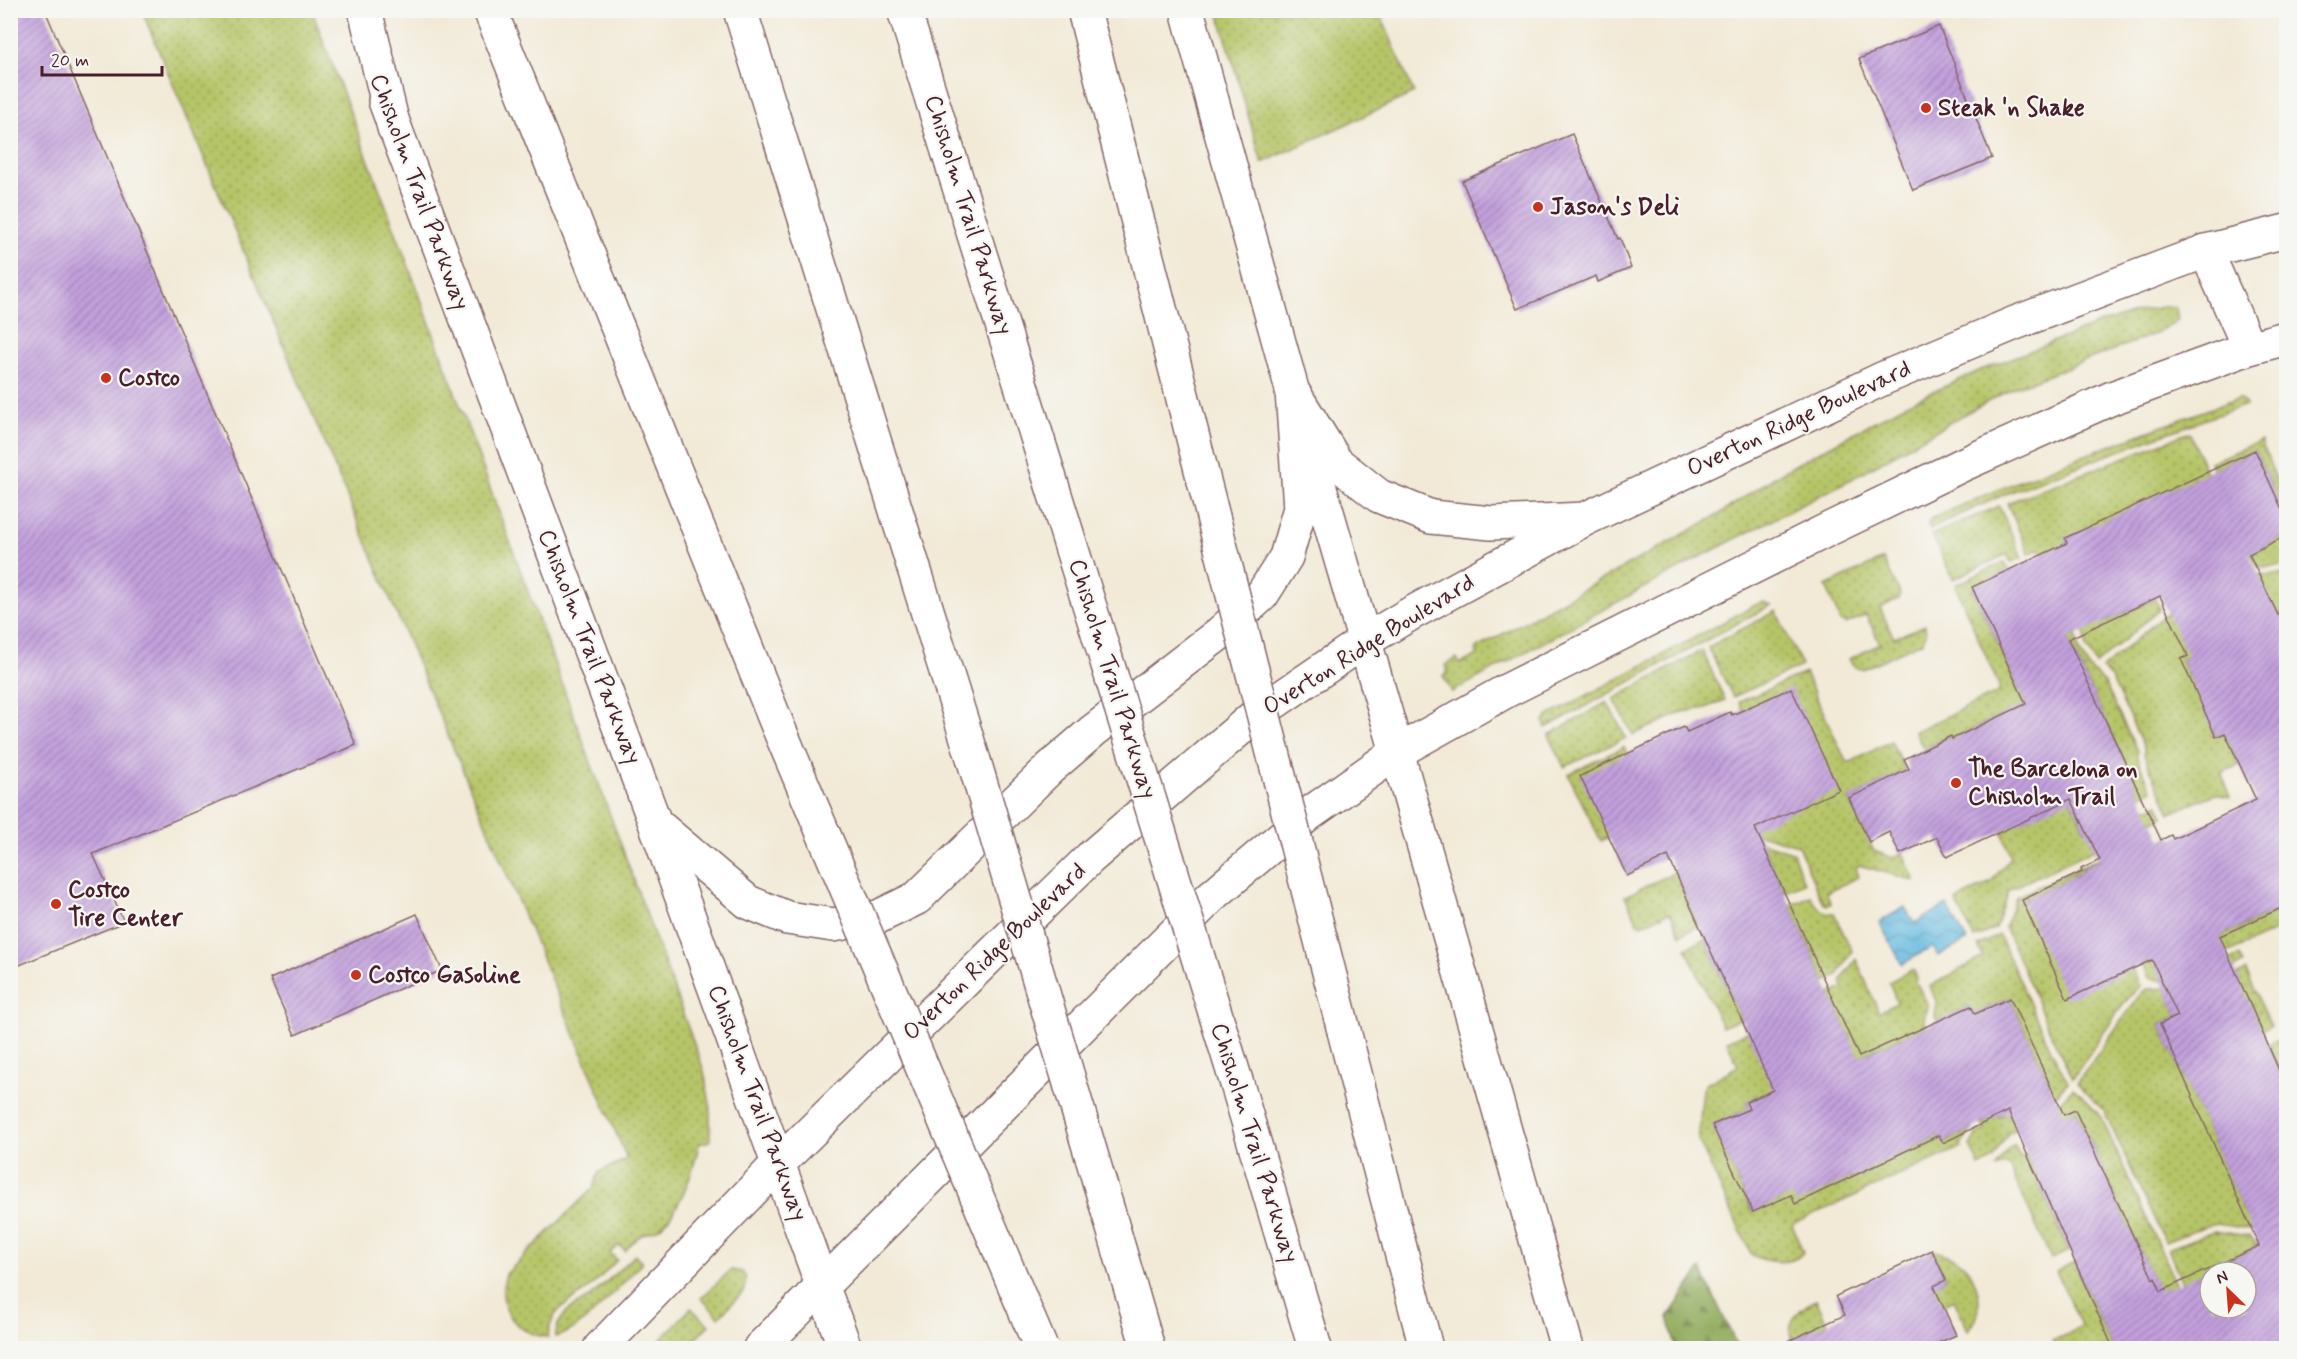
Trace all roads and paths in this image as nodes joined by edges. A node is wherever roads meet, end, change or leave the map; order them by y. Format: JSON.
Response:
{"nodes":[{"id":1,"x":352,"y":10,"type":"edge"},
{"id":2,"x":365,"y":10,"type":"edge"},
{"id":3,"x":490,"y":10,"type":"edge"},
{"id":4,"x":740,"y":10,"type":"edge"},
{"id":5,"x":904,"y":10,"type":"edge"},
{"id":6,"x":1084,"y":10,"type":"edge"},
{"id":7,"x":1187,"y":10,"type":"edge"},
{"id":8,"x":394,"y":128,"type":"junction"},
{"id":9,"x":2286,"y":231,"type":"edge"},
{"id":10,"x":2206,"y":251,"type":"junction"},
{"id":11,"x":2286,"y":338,"type":"edge"},
{"id":12,"x":2249,"y":348,"type":"junction"},
{"id":13,"x":1292,"y":391,"type":"junction"},
{"id":14,"x":1585,"y":519,"type":"junction"},
{"id":15,"x":1363,"y":642,"type":"junction"},
{"id":16,"x":1397,"y":752,"type":"junction"},
{"id":17,"x":655,"y":823,"type":"junction"},
{"id":18,"x":778,"y":1164,"type":"junction"},
{"id":19,"x":822,"y":1285,"type":"junction"},
{"id":20,"x":600,"y":1348,"type":"edge"},
{"id":21,"x":760,"y":1348,"type":"edge"},
{"id":22,"x":845,"y":1348,"type":"edge"},
{"id":23,"x":1041,"y":1348,"type":"edge"},
{"id":24,"x":1148,"y":1348,"type":"edge"},
{"id":25,"x":1315,"y":1348,"type":"edge"},
{"id":26,"x":1426,"y":1348,"type":"edge"},
{"id":27,"x":1567,"y":1348,"type":"edge"}],
"edges":[{"from":1,"to":8,"type":"main road","name":"Chisholm Trail Parkway"},
{"from":2,"to":8,"type":"main road"},
{"from":3,"to":23,"type":"main road","bridge":true},
{"from":4,"to":24,"type":"main road","bridge":true},
{"from":5,"to":25,"type":"main road","name":"Chisholm Trail Parkway","bridge":true},
{"from":6,"to":26,"type":"main road","bridge":true},
{"from":7,"to":13,"type":"main road"},
{"from":8,"to":17,"type":"main road","name":"Chisholm Trail Parkway"},
{"from":9,"to":10,"type":"main road","name":"Overton Ridge Boulevard"},
{"from":10,"to":12,"type":"main road"},
{"from":10,"to":14,"type":"main road","name":"Overton Ridge Boulevard"},
{"from":11,"to":12,"type":"main road"},
{"from":12,"to":16,"type":"main road"},
{"from":13,"to":14,"type":"main road"},
{"from":13,"to":15,"type":"main road"},
{"from":13,"to":17,"type":"main road"},
{"from":14,"to":15,"type":"main road","name":"Overton Ridge Boulevard"},
{"from":15,"to":16,"type":"main road"},
{"from":15,"to":18,"type":"main road","name":"Overton Ridge Boulevard"},
{"from":16,"to":19,"type":"main road"},
{"from":16,"to":27,"type":"main road"},
{"from":17,"to":18,"type":"main road","name":"Chisholm Trail Parkway"},
{"from":18,"to":19,"type":"main road","name":"Chisholm Trail Parkway"},
{"from":18,"to":20,"type":"main road","name":"Overton Ridge Boulevard"},
{"from":19,"to":21,"type":"main road"},
{"from":19,"to":22,"type":"main road","name":"Chisholm Trail Parkway"}]}
